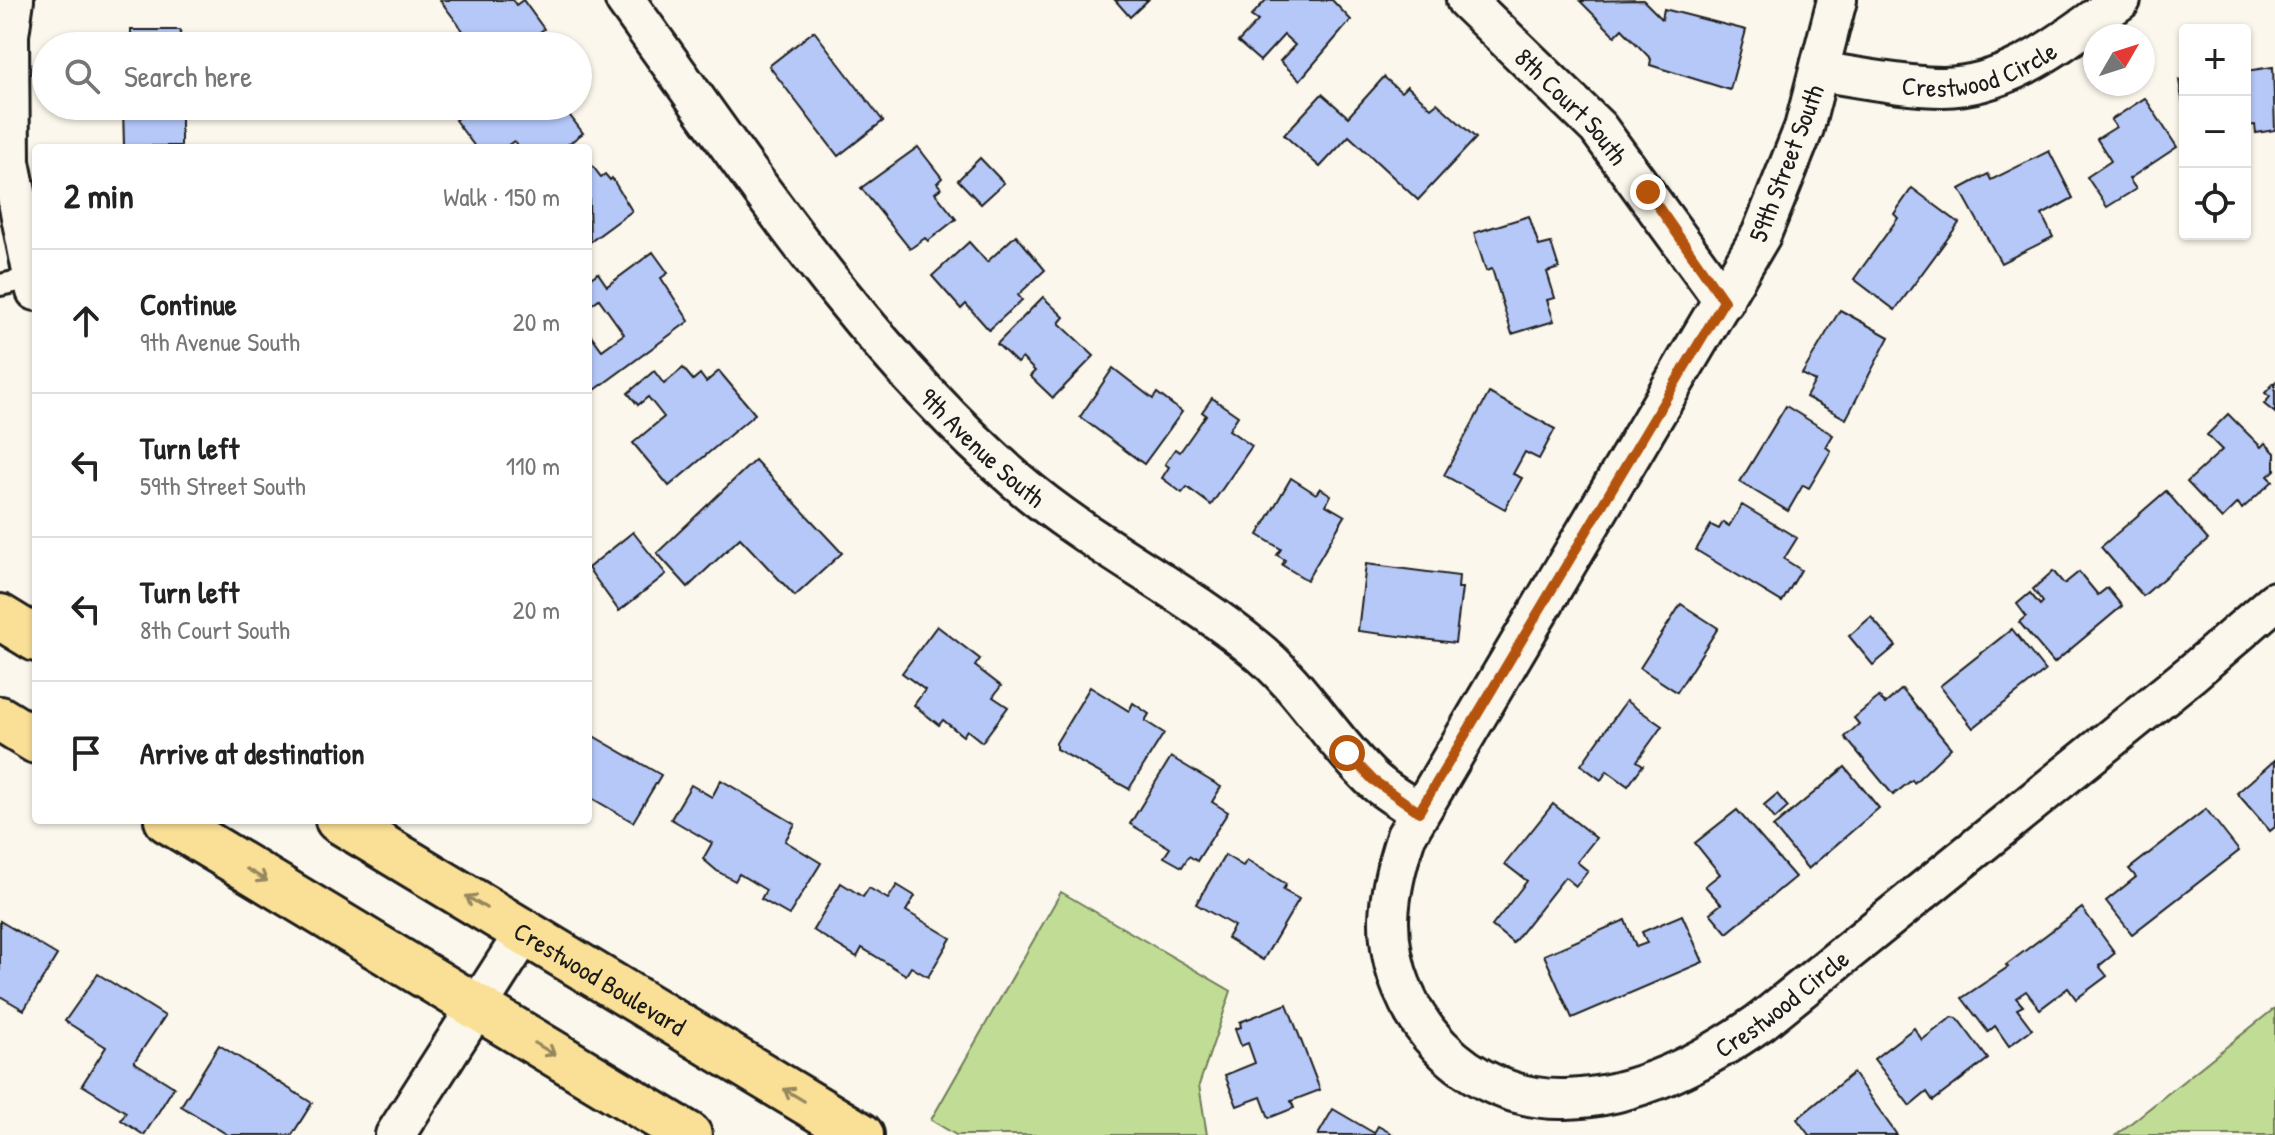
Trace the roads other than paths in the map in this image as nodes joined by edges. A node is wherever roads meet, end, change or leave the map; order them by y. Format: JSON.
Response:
{"nodes":[{"id":1,"x":14,"y":0,"type":"edge"},
{"id":2,"x":625,"y":0,"type":"edge"},
{"id":3,"x":1466,"y":0,"type":"edge"},
{"id":4,"x":1837,"y":0,"type":"edge"},
{"id":5,"x":2121,"y":0,"type":"edge"},
{"id":6,"x":1821,"y":72,"type":"junction"},
{"id":7,"x":23,"y":285,"type":"edge"},
{"id":8,"x":1724,"y":301,"type":"junction"},
{"id":9,"x":2275,"y":601,"type":"edge"},
{"id":10,"x":0,"y":617,"type":"edge"},
{"id":11,"x":32,"y":637,"type":"edge"},
{"id":12,"x":0,"y":719,"type":"edge"},
{"id":13,"x":32,"y":739,"type":"edge"},
{"id":14,"x":1419,"y":812,"type":"junction"},
{"id":15,"x":174,"y":824,"type":"edge"},
{"id":16,"x":345,"y":824,"type":"edge"},
{"id":17,"x":525,"y":932,"type":"junction"},
{"id":18,"x":478,"y":1008,"type":"junction"},
{"id":19,"x":395,"y":1135,"type":"edge"},
{"id":20,"x":689,"y":1135,"type":"edge"},
{"id":21,"x":861,"y":1135,"type":"edge"}],
"edges":[{"from":1,"to":7,"type":"street"},
{"from":2,"to":14,"type":"street","name":"9th Avenue South"},
{"from":3,"to":8,"type":"street","name":"8th Court South"},
{"from":4,"to":6,"type":"street","name":"59th Street South"},
{"from":5,"to":6,"type":"street","name":"Crestwood Circle"},
{"from":6,"to":8,"type":"street","name":"59th Street South"},
{"from":8,"to":14,"type":"street","name":"59th Street South"},
{"from":9,"to":14,"type":"street","name":"Crestwood Circle"},
{"from":10,"to":11,"type":"main road"},
{"from":12,"to":13,"type":"main road"},
{"from":15,"to":18,"type":"main road","one_way":true},
{"from":17,"to":16,"type":"main road","name":"Crestwood Boulevard","one_way":true},
{"from":17,"to":18,"type":"street"},
{"from":21,"to":17,"type":"main road","name":"Crestwood Boulevard","one_way":true},
{"from":18,"to":19,"type":"street"},
{"from":18,"to":20,"type":"main road","one_way":true}]}
